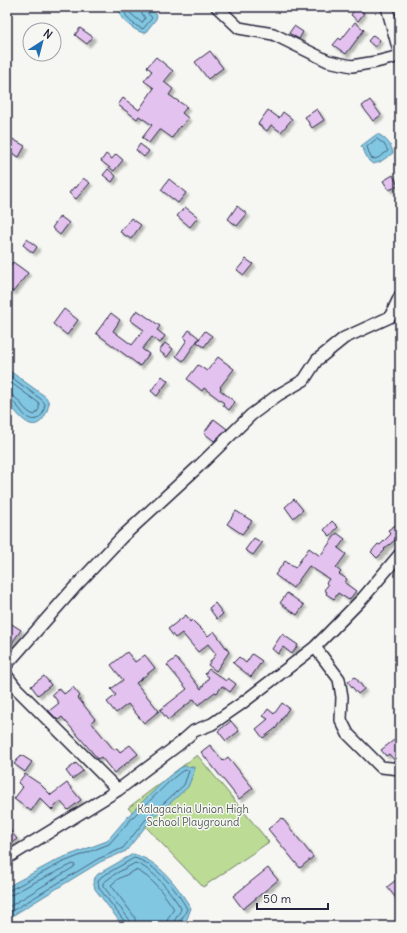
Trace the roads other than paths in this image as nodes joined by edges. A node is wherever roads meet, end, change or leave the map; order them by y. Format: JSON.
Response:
{"nodes":[{"id":1,"x":216,"y":7,"type":"edge"},
{"id":2,"x":387,"y":7,"type":"edge"},
{"id":3,"x":400,"y":56,"type":"edge"},
{"id":4,"x":400,"y":296,"type":"edge"},
{"id":5,"x":400,"y":554,"type":"edge"},
{"id":6,"x":315,"y":647,"type":"junction"},
{"id":7,"x":7,"y":664,"type":"edge"},
{"id":8,"x":7,"y":676,"type":"edge"},
{"id":9,"x":400,"y":769,"type":"edge"},
{"id":10,"x":118,"y":790,"type":"junction"},
{"id":11,"x":7,"y":858,"type":"edge"}],
"edges":[{"from":1,"to":3,"type":"street"},
{"from":2,"to":3,"type":"street"},
{"from":4,"to":7,"type":"street"},
{"from":5,"to":6,"type":"street"},
{"from":6,"to":9,"type":"street"},
{"from":6,"to":10,"type":"street"},
{"from":8,"to":10,"type":"street"},
{"from":10,"to":11,"type":"street"}]}
